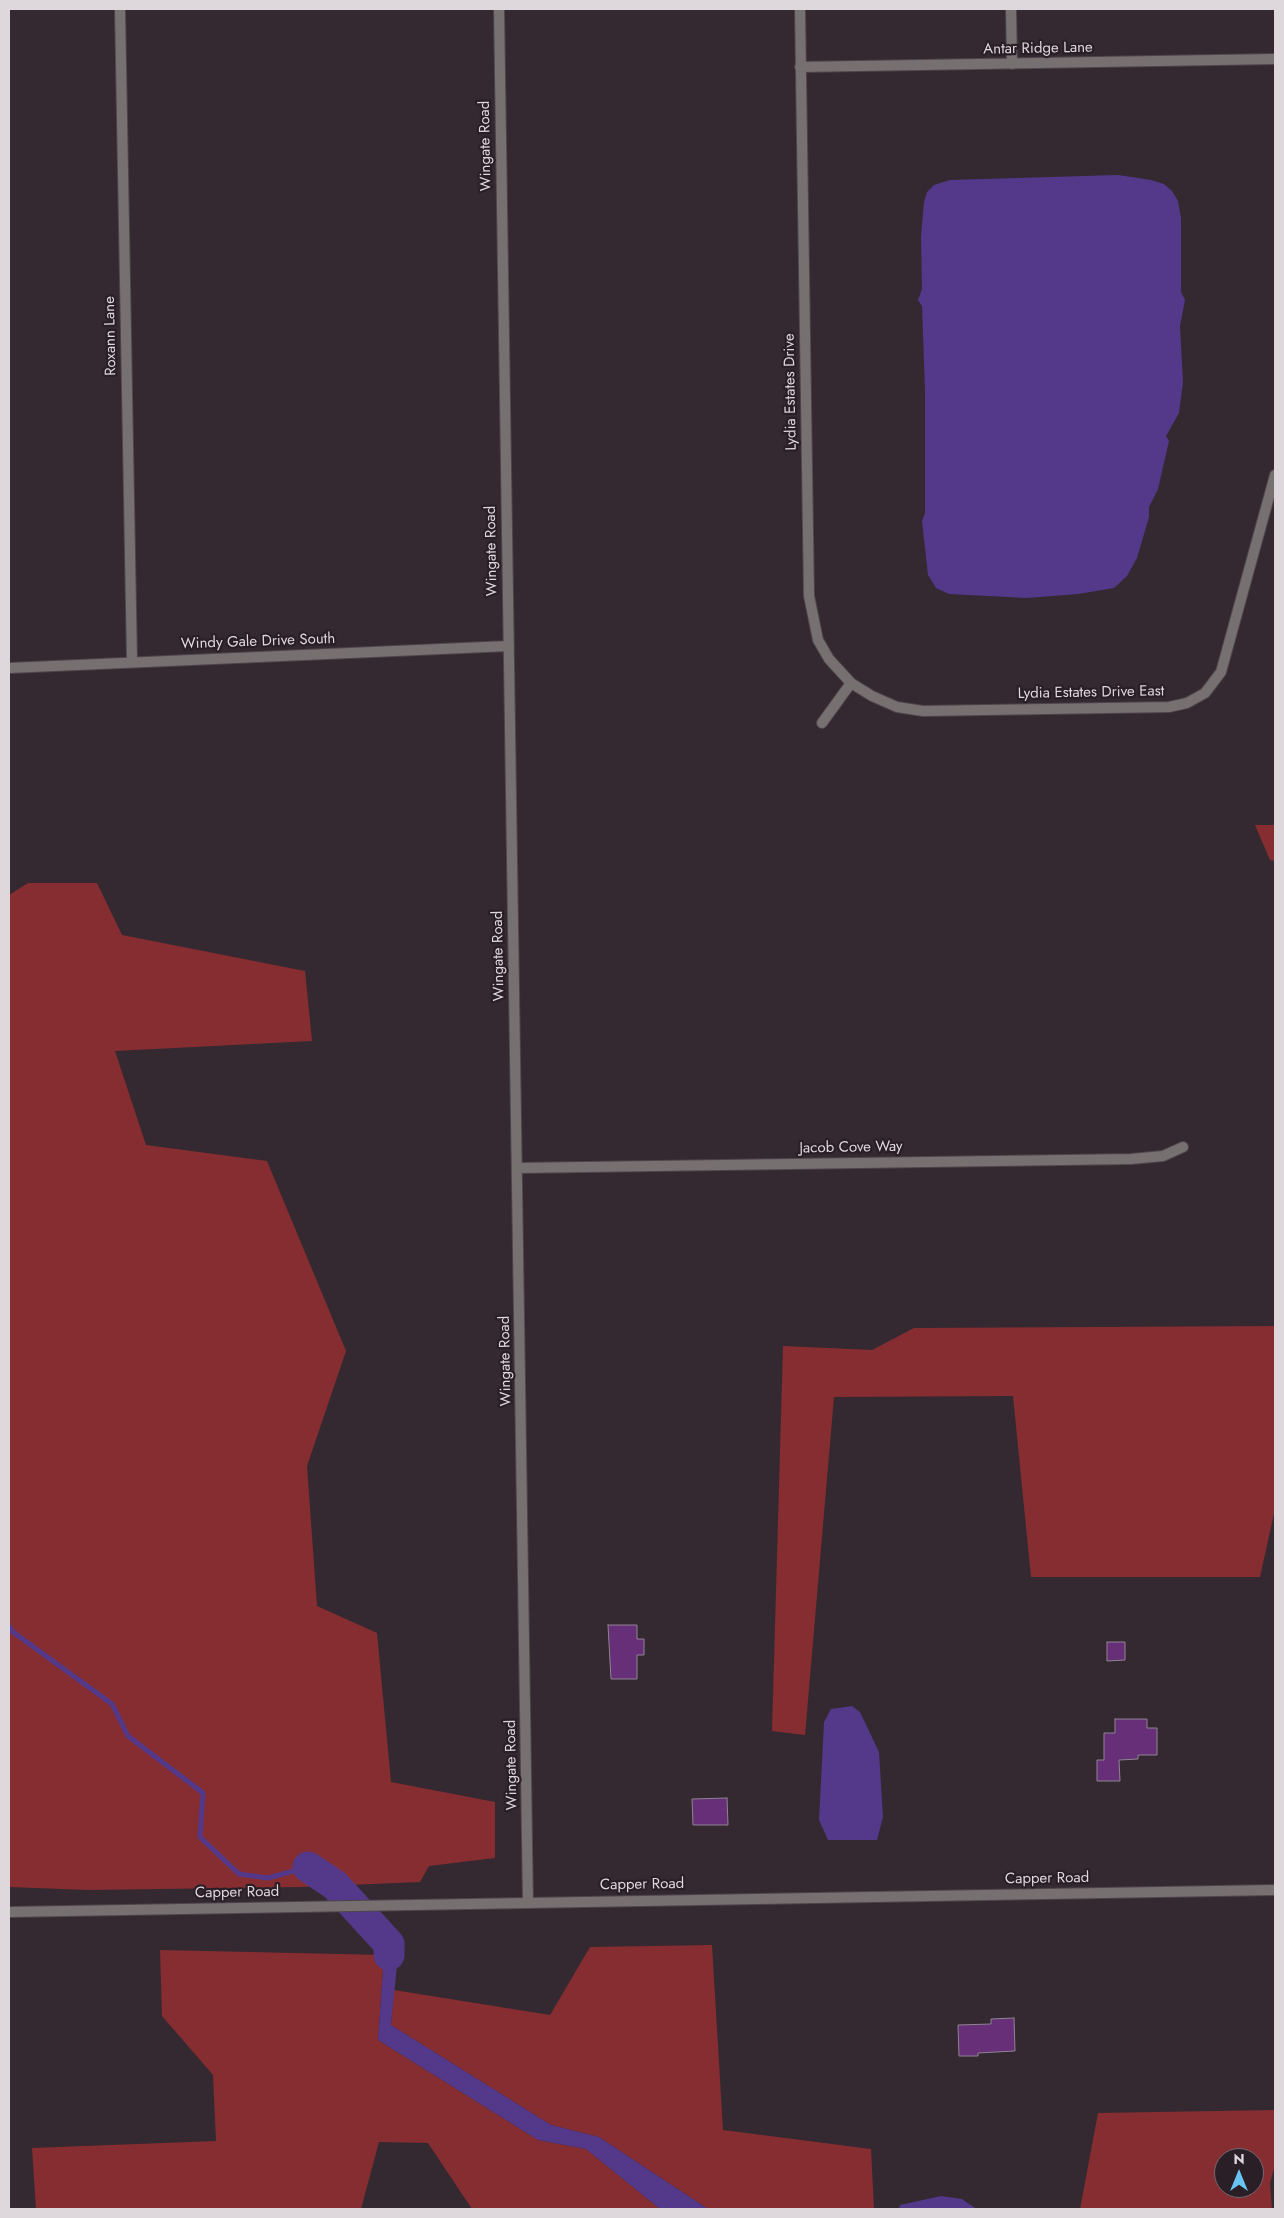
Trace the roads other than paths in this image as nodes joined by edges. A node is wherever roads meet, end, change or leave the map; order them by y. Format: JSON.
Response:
{"nodes":[{"id":1,"x":120,"y":9,"type":"edge"},
{"id":2,"x":499,"y":9,"type":"edge"},
{"id":3,"x":800,"y":9,"type":"edge"},
{"id":4,"x":1011,"y":9,"type":"edge"},
{"id":5,"x":1275,"y":60,"type":"edge"},
{"id":6,"x":1012,"y":64,"type":"junction"},
{"id":7,"x":800,"y":67,"type":"junction"},
{"id":8,"x":1275,"y":474,"type":"edge"},
{"id":9,"x":509,"y":646,"type":"junction"},
{"id":10,"x":132,"y":662,"type":"junction"},
{"id":11,"x":9,"y":668,"type":"edge"},
{"id":12,"x":851,"y":683,"type":"junction"},
{"id":13,"x":923,"y":711,"type":"joint"},
{"id":14,"x":822,"y":723,"type":"dead end"},
{"id":15,"x":1183,"y":1147,"type":"dead end"},
{"id":16,"x":518,"y":1168,"type":"junction"},
{"id":17,"x":1275,"y":1890,"type":"edge"},
{"id":18,"x":528,"y":1902,"type":"junction"},
{"id":19,"x":9,"y":1912,"type":"edge"}],
"edges":[{"from":1,"to":10,"type":"street","name":"Roxann Lane"},
{"from":2,"to":9,"type":"street","name":"Wingate Road"},
{"from":3,"to":7,"type":"street","name":"Lydia Estates Drive"},
{"from":4,"to":6,"type":"street"},
{"from":5,"to":6,"type":"street","name":"Antar Ridge Lane"},
{"from":6,"to":7,"type":"street","name":"Antar Ridge Lane"},
{"from":7,"to":12,"type":"street","name":"Lydia Estates Drive"},
{"from":8,"to":13,"type":"street","name":"Lydia Estates Drive East"},
{"from":9,"to":10,"type":"street","name":"Windy Gale Drive South"},
{"from":9,"to":16,"type":"street","name":"Wingate Road"},
{"from":10,"to":11,"type":"street","name":"Windy Gale Drive South"},
{"from":12,"to":13,"type":"street","name":"Lydia Estates Drive"},
{"from":12,"to":14,"type":"street"},
{"from":15,"to":16,"type":"street","name":"Jacob Cove Way"},
{"from":16,"to":18,"type":"street","name":"Wingate Road"},
{"from":17,"to":18,"type":"street","name":"Capper Road"},
{"from":18,"to":19,"type":"street","name":"Capper Road"}]}
